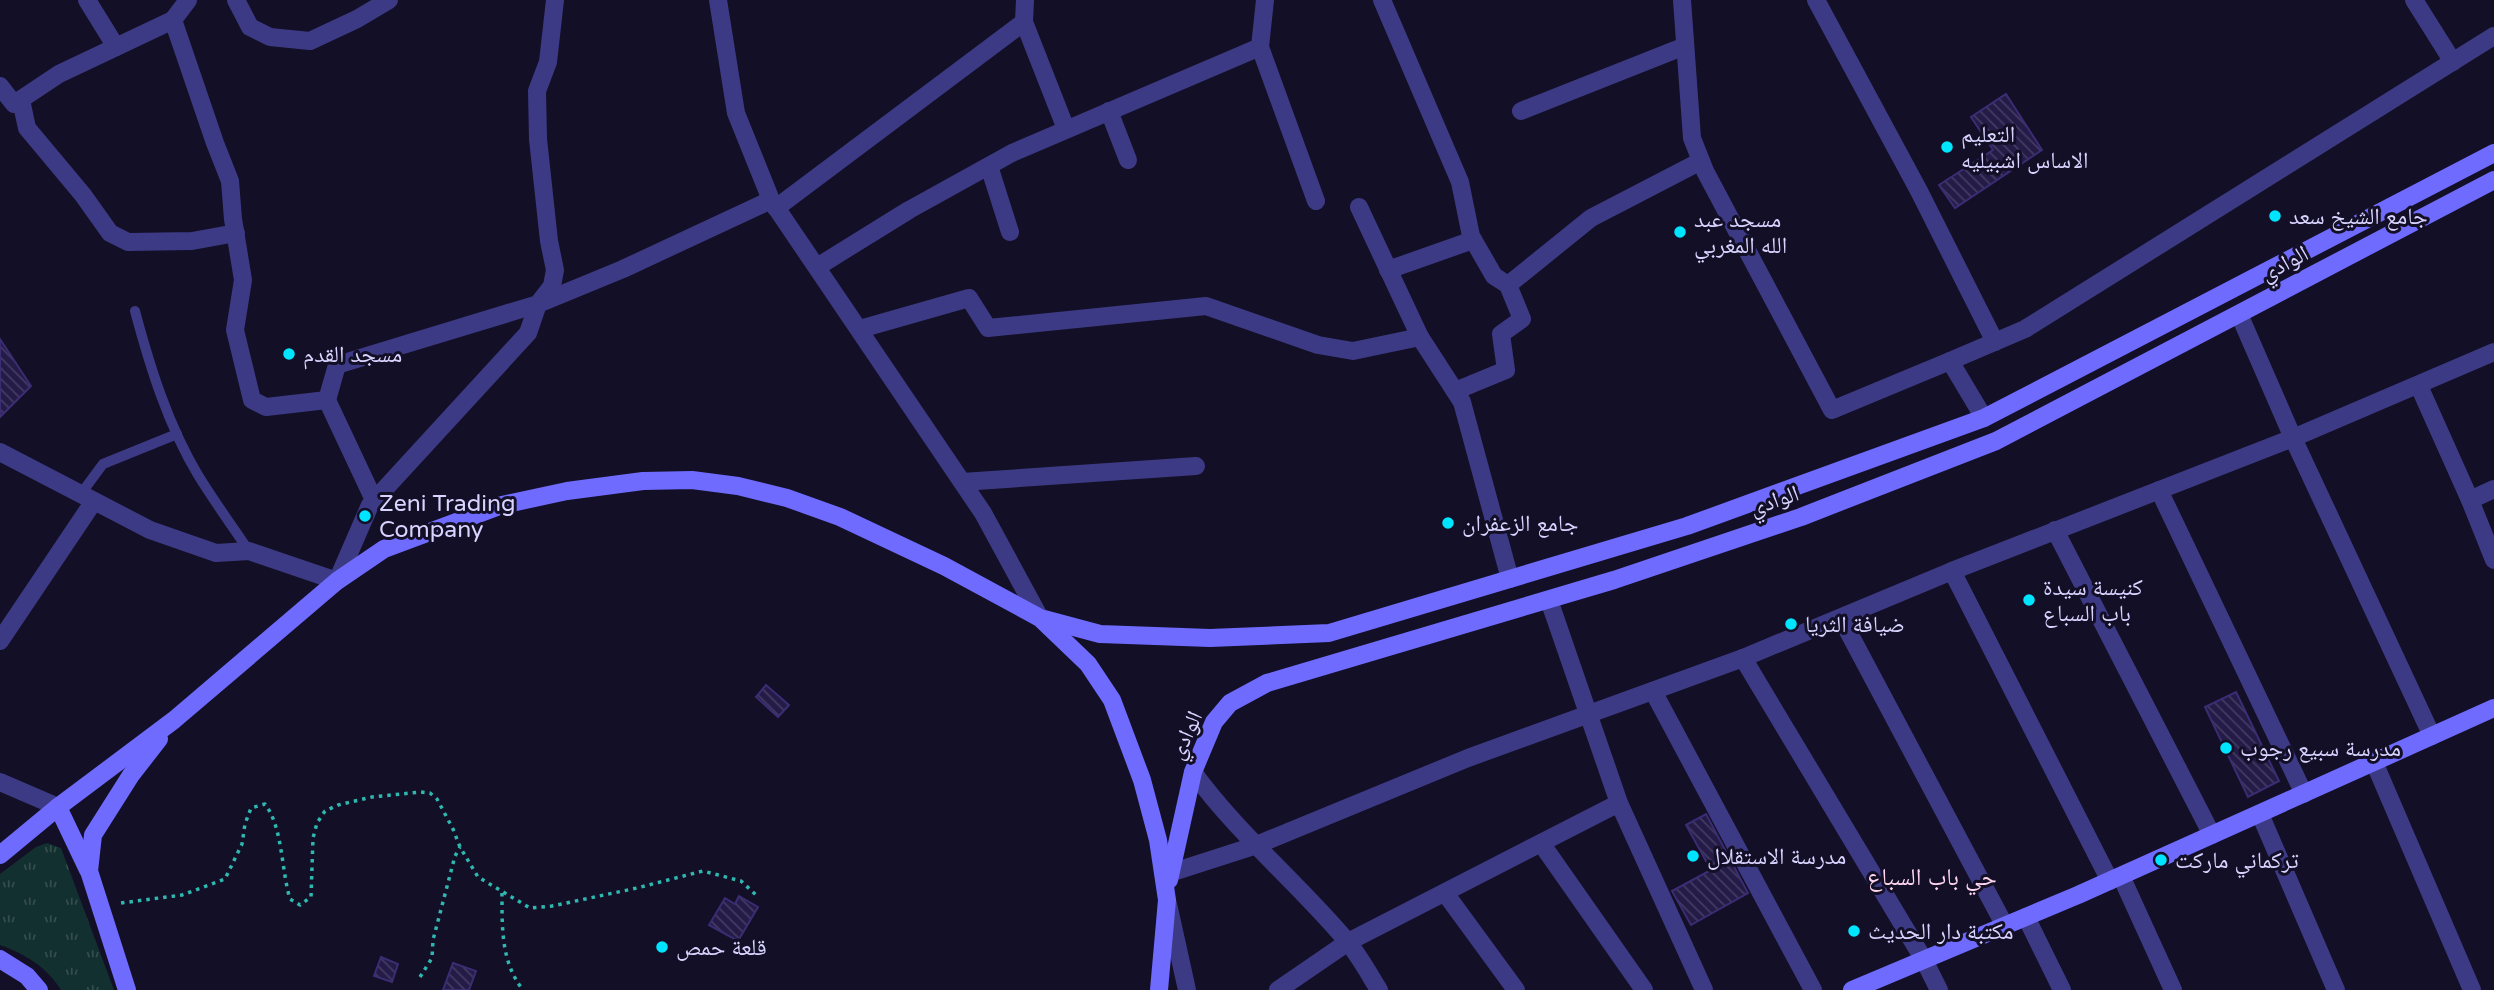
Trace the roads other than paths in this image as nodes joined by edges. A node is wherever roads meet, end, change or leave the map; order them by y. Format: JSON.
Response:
{"nodes":[{"id":1,"x":87,"y":0,"type":"edge"},
{"id":2,"x":188,"y":0,"type":"edge"},
{"id":3,"x":236,"y":0,"type":"edge"},
{"id":4,"x":389,"y":0,"type":"edge"},
{"id":5,"x":555,"y":0,"type":"edge"},
{"id":6,"x":718,"y":0,"type":"edge"},
{"id":7,"x":1025,"y":0,"type":"edge"},
{"id":8,"x":1265,"y":0,"type":"edge"},
{"id":9,"x":1382,"y":0,"type":"edge"},
{"id":10,"x":1682,"y":0,"type":"edge"},
{"id":11,"x":1816,"y":0,"type":"edge"},
{"id":12,"x":2414,"y":0,"type":"edge"},
{"id":13,"x":173,"y":20,"type":"junction"},
{"id":14,"x":1024,"y":22,"type":"junction"},
{"id":15,"x":2494,"y":36,"type":"edge"},
{"id":16,"x":1685,"y":46,"type":"junction"},
{"id":17,"x":116,"y":47,"type":"junction"},
{"id":18,"x":1260,"y":47,"type":"junction"},
{"id":19,"x":2453,"y":62,"type":"junction"},
{"id":20,"x":0,"y":86,"type":"edge"},
{"id":21,"x":21,"y":100,"type":"junction"},
{"id":22,"x":1109,"y":111,"type":"junction"},
{"id":23,"x":1521,"y":111,"type":"dead end"},
{"id":24,"x":1066,"y":130,"type":"junction"},
{"id":25,"x":2494,"y":153,"type":"edge"},
{"id":26,"x":1128,"y":160,"type":"dead end"},
{"id":27,"x":1701,"y":161,"type":"junction"},
{"id":28,"x":989,"y":166,"type":"junction"},
{"id":29,"x":2494,"y":180,"type":"edge"},
{"id":30,"x":1316,"y":201,"type":"dead end"},
{"id":31,"x":774,"y":204,"type":"junction"},
{"id":32,"x":1359,"y":206,"type":"dead end"},
{"id":33,"x":1010,"y":232,"type":"dead end"},
{"id":34,"x":236,"y":233,"type":"junction"},
{"id":35,"x":1473,"y":240,"type":"junction"},
{"id":36,"x":817,"y":267,"type":"junction"},
{"id":37,"x":1388,"y":270,"type":"junction"},
{"id":38,"x":1508,"y":285,"type":"junction"},
{"id":39,"x":538,"y":304,"type":"junction"},
{"id":40,"x":135,"y":310,"type":"dead end"},
{"id":41,"x":2239,"y":314,"type":"junction"},
{"id":42,"x":860,"y":329,"type":"junction"},
{"id":43,"x":1420,"y":337,"type":"junction"},
{"id":44,"x":1995,"y":342,"type":"junction"},
{"id":45,"x":2494,"y":352,"type":"edge"},
{"id":46,"x":1950,"y":361,"type":"junction"},
{"id":47,"x":2419,"y":386,"type":"junction"},
{"id":48,"x":1454,"y":391,"type":"junction"},
{"id":49,"x":327,"y":400,"type":"junction"},
{"id":50,"x":1984,"y":418,"type":"junction"},
{"id":51,"x":177,"y":434,"type":"junction"},
{"id":52,"x":2293,"y":438,"type":"junction"},
{"id":53,"x":0,"y":452,"type":"edge"},
{"id":54,"x":1196,"y":467,"type":"dead end"},
{"id":55,"x":962,"y":482,"type":"junction"},
{"id":56,"x":2494,"y":489,"type":"edge"},
{"id":57,"x":2159,"y":490,"type":"junction"},
{"id":58,"x":87,"y":498,"type":"junction"},
{"id":59,"x":374,"y":500,"type":"junction"},
{"id":60,"x":2470,"y":500,"type":"junction"},
{"id":61,"x":2055,"y":530,"type":"junction"},
{"id":62,"x":249,"y":551,"type":"junction"},
{"id":63,"x":2494,"y":560,"type":"edge"},
{"id":64,"x":1952,"y":571,"type":"junction"},
{"id":65,"x":1510,"y":579,"type":"junction"},
{"id":66,"x":337,"y":581,"type":"junction"},
{"id":67,"x":1549,"y":600,"type":"junction"},
{"id":68,"x":1040,"y":618,"type":"junction"},
{"id":69,"x":1841,"y":618,"type":"junction"},
{"id":70,"x":0,"y":641,"type":"edge"},
{"id":71,"x":1743,"y":658,"type":"junction"},
{"id":72,"x":1653,"y":691,"type":"junction"},
{"id":73,"x":2494,"y":708,"type":"edge"},
{"id":74,"x":1587,"y":715,"type":"junction"},
{"id":75,"x":174,"y":719,"type":"junction"},
{"id":76,"x":2432,"y":736,"type":"junction"},
{"id":77,"x":2374,"y":762,"type":"junction"},
{"id":78,"x":1193,"y":772,"type":"junction"},
{"id":79,"x":0,"y":782,"type":"edge"},
{"id":80,"x":2304,"y":794,"type":"junction"},
{"id":81,"x":1619,"y":803,"type":"junction"},
{"id":82,"x":58,"y":807,"type":"junction"},
{"id":83,"x":2260,"y":814,"type":"junction"},
{"id":84,"x":2212,"y":835,"type":"junction"},
{"id":85,"x":1541,"y":843,"type":"junction"},
{"id":86,"x":1254,"y":846,"type":"junction"},
{"id":87,"x":0,"y":855,"type":"edge"},
{"id":88,"x":89,"y":871,"type":"junction"},
{"id":89,"x":1170,"y":873,"type":"junction"},
{"id":90,"x":2115,"y":878,"type":"junction"},
{"id":91,"x":1445,"y":893,"type":"junction"},
{"id":92,"x":1167,"y":901,"type":"junction"},
{"id":93,"x":2026,"y":917,"type":"junction"},
{"id":94,"x":2005,"y":926,"type":"junction"},
{"id":95,"x":1348,"y":942,"type":"junction"},
{"id":96,"x":0,"y":959,"type":"edge"},
{"id":97,"x":1924,"y":960,"type":"junction"},
{"id":98,"x":39,"y":990,"type":"edge"},
{"id":99,"x":127,"y":990,"type":"edge"},
{"id":100,"x":1159,"y":990,"type":"edge"},
{"id":101,"x":1187,"y":990,"type":"edge"},
{"id":102,"x":1278,"y":990,"type":"edge"},
{"id":103,"x":1379,"y":990,"type":"edge"},
{"id":104,"x":1516,"y":990,"type":"edge"},
{"id":105,"x":1644,"y":990,"type":"edge"},
{"id":106,"x":1704,"y":990,"type":"edge"},
{"id":107,"x":1813,"y":990,"type":"edge"},
{"id":108,"x":1852,"y":990,"type":"edge"},
{"id":109,"x":1939,"y":990,"type":"edge"},
{"id":110,"x":2062,"y":990,"type":"edge"},
{"id":111,"x":2173,"y":990,"type":"edge"},
{"id":112,"x":2336,"y":990,"type":"edge"},
{"id":113,"x":2472,"y":990,"type":"edge"}],
"edges":[{"from":1,"to":17,"type":"street"},
{"from":2,"to":13,"type":"street"},
{"from":3,"to":4,"type":"street"},
{"from":5,"to":39,"type":"street"},
{"from":6,"to":31,"type":"street"},
{"from":7,"to":14,"type":"street"},
{"from":8,"to":18,"type":"street"},
{"from":9,"to":35,"type":"street"},
{"from":10,"to":16,"type":"street"},
{"from":11,"to":44,"type":"street"},
{"from":12,"to":19,"type":"street"},
{"from":13,"to":17,"type":"street"},
{"from":13,"to":34,"type":"street"},
{"from":14,"to":24,"type":"street"},
{"from":14,"to":31,"type":"street"},
{"from":15,"to":19,"type":"street"},
{"from":16,"to":23,"type":"street"},
{"from":16,"to":27,"type":"street"},
{"from":17,"to":21,"type":"street"},
{"from":18,"to":22,"type":"street"},
{"from":18,"to":30,"type":"street"},
{"from":19,"to":44,"type":"street"},
{"from":20,"to":21,"type":"street"},
{"from":21,"to":34,"type":"street"},
{"from":22,"to":24,"type":"street"},
{"from":22,"to":26,"type":"street"},
{"from":24,"to":28,"type":"street"},
{"from":25,"to":50,"type":"main road","name":"الوادي"},
{"from":27,"to":38,"type":"street"},
{"from":27,"to":46,"type":"street"},
{"from":28,"to":33,"type":"street"},
{"from":28,"to":36,"type":"street"},
{"from":29,"to":41,"type":"main road","name":"الوادي"},
{"from":31,"to":36,"type":"street"},
{"from":31,"to":39,"type":"street"},
{"from":32,"to":37,"type":"street"},
{"from":34,"to":49,"type":"street"},
{"from":35,"to":37,"type":"street"},
{"from":35,"to":38,"type":"street"},
{"from":36,"to":42,"type":"street"},
{"from":37,"to":43,"type":"street"},
{"from":38,"to":48,"type":"street"},
{"from":39,"to":49,"type":"street"},
{"from":39,"to":59,"type":"street"},
{"from":40,"to":51,"type":"lane"},
{"from":41,"to":52,"type":"street"},
{"from":41,"to":67,"type":"main road","name":"الوادي"},
{"from":42,"to":43,"type":"street"},
{"from":42,"to":55,"type":"street"},
{"from":43,"to":48,"type":"street"},
{"from":44,"to":46,"type":"street"},
{"from":45,"to":47,"type":"street"},
{"from":46,"to":50,"type":"street"},
{"from":47,"to":52,"type":"street"},
{"from":47,"to":60,"type":"street"},
{"from":48,"to":65,"type":"street"},
{"from":49,"to":59,"type":"street"},
{"from":50,"to":65,"type":"main road","name":"الوادي"},
{"from":51,"to":58,"type":"lane"},
{"from":51,"to":62,"type":"lane"},
{"from":52,"to":57,"type":"street"},
{"from":52,"to":76,"type":"street"},
{"from":53,"to":58,"type":"street"},
{"from":54,"to":55,"type":"street"},
{"from":55,"to":68,"type":"street"},
{"from":56,"to":60,"type":"street"},
{"from":57,"to":61,"type":"street"},
{"from":57,"to":80,"type":"street"},
{"from":58,"to":62,"type":"street"},
{"from":58,"to":70,"type":"street"},
{"from":59,"to":66,"type":"street"},
{"from":60,"to":63,"type":"street"},
{"from":61,"to":64,"type":"street"},
{"from":61,"to":84,"type":"street"},
{"from":62,"to":66,"type":"street"},
{"from":64,"to":69,"type":"street"},
{"from":64,"to":90,"type":"street"},
{"from":65,"to":68,"type":"main road","name":"الوادي"},
{"from":66,"to":68,"type":"main road"},
{"from":66,"to":75,"type":"main road"},
{"from":67,"to":74,"type":"street"},
{"from":67,"to":78,"type":"main road","name":"الوادي"},
{"from":68,"to":92,"type":"main road"},
{"from":69,"to":71,"type":"street"},
{"from":69,"to":94,"type":"street"},
{"from":71,"to":72,"type":"street"},
{"from":71,"to":97,"type":"street"},
{"from":72,"to":74,"type":"street"},
{"from":72,"to":107,"type":"street"},
{"from":73,"to":76,"type":"main road"},
{"from":74,"to":81,"type":"street"},
{"from":74,"to":86,"type":"street"},
{"from":75,"to":82,"type":"main road"},
{"from":75,"to":88,"type":"main road"},
{"from":76,"to":77,"type":"main road"},
{"from":77,"to":80,"type":"main road"},
{"from":77,"to":113,"type":"street"},
{"from":78,"to":86,"type":"street"},
{"from":78,"to":89,"type":"main road","name":"الوادي"},
{"from":79,"to":82,"type":"street"},
{"from":80,"to":83,"type":"main road"},
{"from":81,"to":85,"type":"street"},
{"from":81,"to":106,"type":"street"},
{"from":82,"to":87,"type":"main road"},
{"from":82,"to":88,"type":"main road"},
{"from":83,"to":84,"type":"main road"},
{"from":83,"to":112,"type":"street"},
{"from":84,"to":90,"type":"main road"},
{"from":85,"to":91,"type":"street"},
{"from":85,"to":105,"type":"street"},
{"from":86,"to":89,"type":"street"},
{"from":86,"to":95,"type":"street"},
{"from":88,"to":99,"type":"main road"},
{"from":89,"to":92,"type":"main road","name":"الوادي"},
{"from":90,"to":93,"type":"main road"},
{"from":90,"to":111,"type":"street"},
{"from":91,"to":95,"type":"street"},
{"from":91,"to":104,"type":"street"},
{"from":92,"to":100,"type":"main road"},
{"from":92,"to":101,"type":"street"},
{"from":93,"to":94,"type":"main road"},
{"from":93,"to":110,"type":"street"},
{"from":94,"to":97,"type":"main road"},
{"from":95,"to":102,"type":"street"},
{"from":95,"to":103,"type":"street"},
{"from":96,"to":98,"type":"main road"},
{"from":97,"to":108,"type":"main road"},
{"from":97,"to":109,"type":"street"}]}
